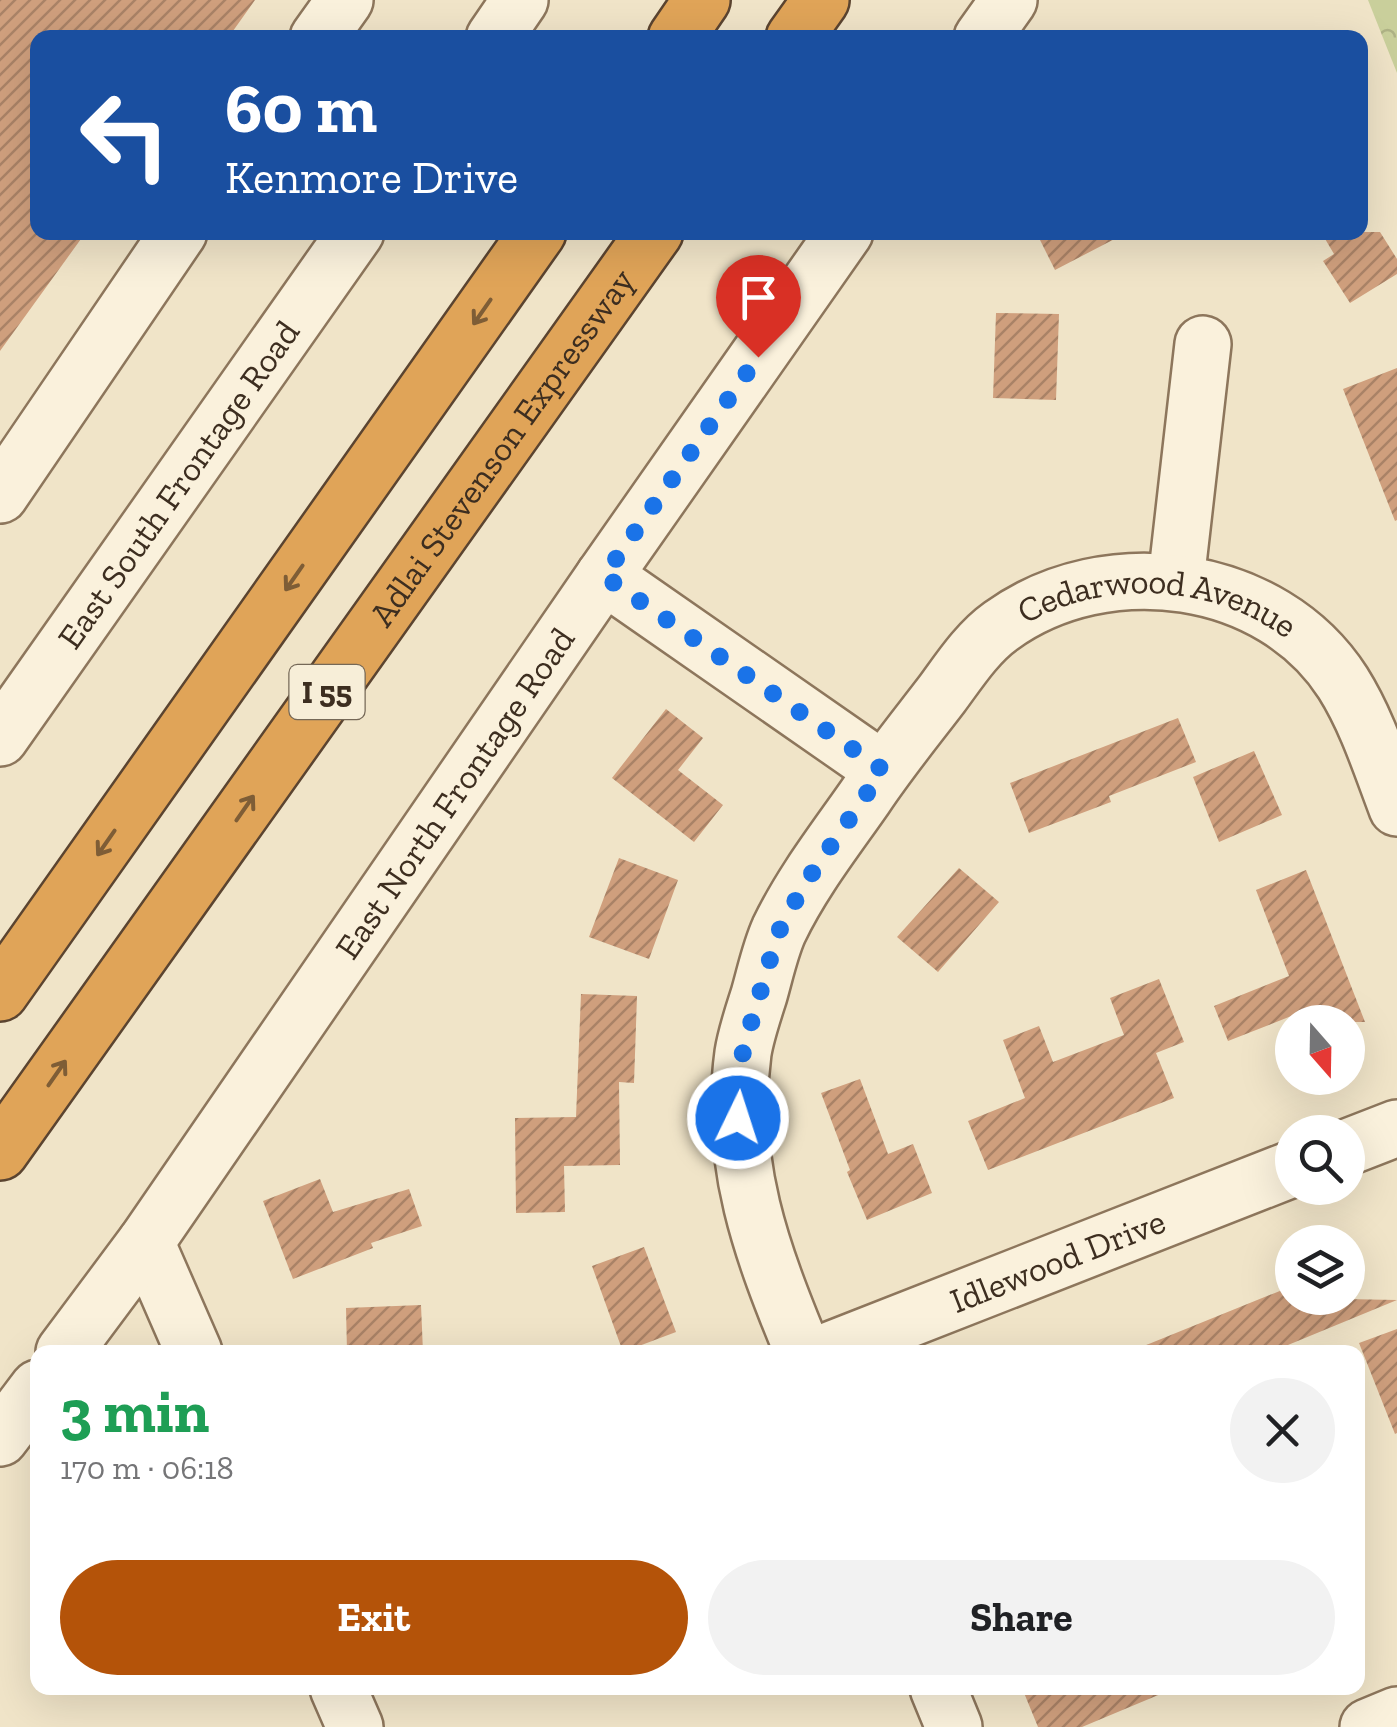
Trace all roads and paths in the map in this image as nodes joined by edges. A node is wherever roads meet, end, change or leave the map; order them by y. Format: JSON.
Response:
{"nodes":[{"id":1,"x":345,"y":0,"type":"edge"},
{"id":2,"x":520,"y":0,"type":"edge"},
{"id":3,"x":702,"y":0,"type":"edge"},
{"id":4,"x":820,"y":0,"type":"edge"},
{"id":5,"x":1008,"y":0,"type":"edge"},
{"id":6,"x":324,"y":30,"type":"edge"},
{"id":7,"x":499,"y":30,"type":"edge"},
{"id":8,"x":681,"y":30,"type":"edge"},
{"id":9,"x":799,"y":30,"type":"edge"},
{"id":10,"x":987,"y":30,"type":"edge"},
{"id":11,"x":174,"y":240,"type":"edge"},
{"id":12,"x":350,"y":240,"type":"edge"},
{"id":13,"x":532,"y":240,"type":"edge"},
{"id":14,"x":649,"y":240,"type":"edge"},
{"id":15,"x":839,"y":240,"type":"edge"},
{"id":16,"x":1204,"y":344,"type":"dead end"},
{"id":17,"x":0,"y":494,"type":"edge"},
{"id":18,"x":604,"y":576,"type":"junction"},
{"id":19,"x":1176,"y":581,"type":"junction"},
{"id":20,"x":0,"y":738,"type":"edge"},
{"id":21,"x":883,"y":770,"type":"junction"},
{"id":22,"x":1397,"y":808,"type":"edge"},
{"id":23,"x":0,"y":994,"type":"edge"},
{"id":24,"x":1397,"y":1128,"type":"edge"},
{"id":25,"x":1365,"y":1140,"type":"edge"},
{"id":26,"x":0,"y":1152,"type":"edge"},
{"id":27,"x":1275,"y":1176,"type":"edge"},
{"id":28,"x":146,"y":1242,"type":"junction"},
{"id":29,"x":69,"y":1345,"type":"edge"},
{"id":30,"x":191,"y":1345,"type":"edge"},
{"id":31,"x":800,"y":1345,"type":"edge"},
{"id":32,"x":843,"y":1345,"type":"edge"},
{"id":33,"x":30,"y":1399,"type":"edge"},
{"id":34,"x":0,"y":1438,"type":"edge"},
{"id":35,"x":341,"y":1695,"type":"edge"},
{"id":36,"x":941,"y":1695,"type":"edge"},
{"id":37,"x":1397,"y":1716,"type":"edge"},
{"id":38,"x":355,"y":1727,"type":"edge"},
{"id":39,"x":954,"y":1727,"type":"edge"},
{"id":40,"x":1368,"y":1727,"type":"edge"}],
"edges":[{"from":1,"to":6,"type":"street"},
{"from":2,"to":7,"type":"street"},
{"from":3,"to":8,"type":"highway"},
{"from":4,"to":9,"type":"highway"},
{"from":5,"to":10,"type":"street"},
{"from":11,"to":17,"type":"street"},
{"from":12,"to":20,"type":"street","name":"East South Frontage Road"},
{"from":13,"to":23,"type":"highway","number":"I 55","one_way":true},
{"from":26,"to":14,"type":"highway","name":"Adlai Stevenson Expressway","number":"I 55","one_way":true},
{"from":15,"to":18,"type":"street","name":"East North Frontage Road"},
{"from":16,"to":19,"type":"street"},
{"from":18,"to":21,"type":"street"},
{"from":18,"to":28,"type":"street","name":"East North Frontage Road"},
{"from":19,"to":21,"type":"street","name":"Cedarwood Avenue"},
{"from":19,"to":22,"type":"street","name":"Cedarwood Avenue"},
{"from":21,"to":31,"type":"street","name":"Cedarwood Avenue"},
{"from":24,"to":25,"type":"street"},
{"from":27,"to":32,"type":"street","name":"Idlewood Drive"},
{"from":28,"to":29,"type":"street","name":"East North Frontage Road"},
{"from":28,"to":30,"type":"street"},
{"from":33,"to":34,"type":"street"},
{"from":35,"to":38,"type":"street"},
{"from":36,"to":39,"type":"street"},
{"from":37,"to":40,"type":"street"}]}
